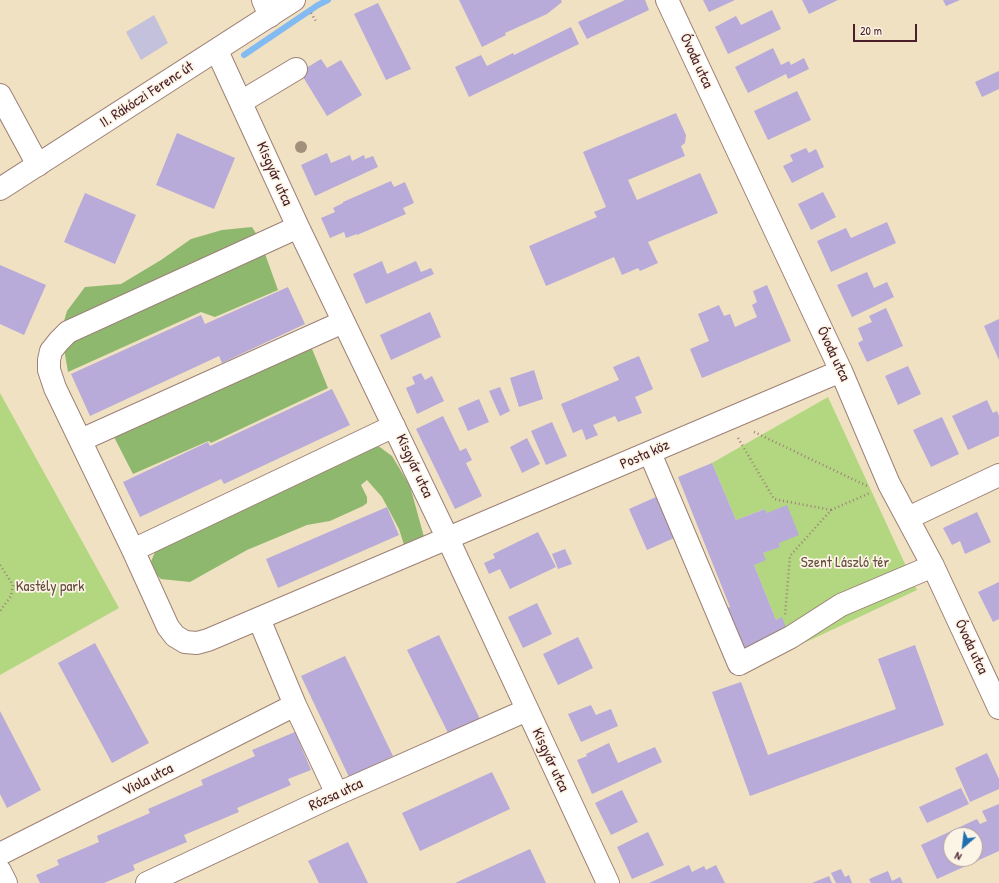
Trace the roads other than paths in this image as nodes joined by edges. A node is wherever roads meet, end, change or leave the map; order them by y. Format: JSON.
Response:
{"nodes":[{"id":1,"x":294,"y":0,"type":"edge"},
{"id":2,"x":667,"y":0,"type":"edge"},
{"id":3,"x":266,"y":8,"type":"edge"},
{"id":4,"x":217,"y":51,"type":"junction"},
{"id":5,"x":296,"y":69,"type":"dead end"},
{"id":6,"x":0,"y":95,"type":"edge"},
{"id":7,"x":241,"y":102,"type":"junction"},
{"id":8,"x":38,"y":165,"type":"junction"},
{"id":9,"x":0,"y":189,"type":"edge"},
{"id":10,"x":298,"y":227,"type":"junction"},
{"id":11,"x":343,"y":322,"type":"junction"},
{"id":12,"x":841,"y":371,"type":"junction"},
{"id":13,"x":394,"y":426,"type":"junction"},
{"id":14,"x":81,"y":440,"type":"junction"},
{"id":15,"x":650,"y":453,"type":"junction"},
{"id":16,"x":999,"y":475,"type":"edge"},
{"id":17,"x":908,"y":518,"type":"junction"},
{"id":18,"x":448,"y":539,"type":"junction"},
{"id":19,"x":133,"y":550,"type":"junction"},
{"id":20,"x":933,"y":566,"type":"junction"},
{"id":21,"x":259,"y":619,"type":"junction"},
{"id":22,"x":295,"y":705,"type":"junction"},
{"id":23,"x":999,"y":708,"type":"edge"},
{"id":24,"x":527,"y":710,"type":"junction"},
{"id":25,"x":337,"y":794,"type":"junction"},
{"id":26,"x":0,"y":854,"type":"edge"},
{"id":27,"x":0,"y":871,"type":"edge"},
{"id":28,"x":6,"y":883,"type":"edge"},
{"id":29,"x":147,"y":883,"type":"edge"},
{"id":30,"x":608,"y":883,"type":"edge"}],
"edges":[{"from":1,"to":3,"type":"street","name":"II. Rákóczi Ferenc út"},
{"from":2,"to":12,"type":"street","name":"Óvoda utca"},
{"from":3,"to":4,"type":"street","name":"II. Rákóczi Ferenc út"},
{"from":4,"to":7,"type":"street","name":"Kisgyár utca"},
{"from":4,"to":8,"type":"street","name":"II. Rákóczi Ferenc út"},
{"from":5,"to":7,"type":"street"},
{"from":6,"to":8,"type":"street"},
{"from":7,"to":10,"type":"street","name":"Kisgyár utca"},
{"from":8,"to":9,"type":"street","name":"II. Rákóczi Ferenc út"},
{"from":10,"to":11,"type":"street","name":"Kisgyár utca"},
{"from":10,"to":14,"type":"street","name":"Posta köz"},
{"from":11,"to":13,"type":"street","name":"Kisgyár utca"},
{"from":11,"to":14,"type":"street"},
{"from":12,"to":15,"type":"street","name":"Posta köz"},
{"from":12,"to":17,"type":"street","name":"Óvoda utca"},
{"from":13,"to":18,"type":"street","name":"Kisgyár utca"},
{"from":13,"to":19,"type":"street"},
{"from":14,"to":19,"type":"street","name":"Posta köz"},
{"from":15,"to":18,"type":"street","name":"Posta köz"},
{"from":15,"to":20,"type":"street"},
{"from":16,"to":17,"type":"street"},
{"from":17,"to":20,"type":"street","name":"Óvoda utca"},
{"from":18,"to":21,"type":"street","name":"Posta köz"},
{"from":18,"to":24,"type":"street","name":"Kisgyár utca"},
{"from":19,"to":21,"type":"street","name":"Posta köz"},
{"from":20,"to":23,"type":"street","name":"Óvoda utca"},
{"from":21,"to":22,"type":"street"},
{"from":22,"to":25,"type":"street"},
{"from":22,"to":26,"type":"street","name":"Viola utca"},
{"from":24,"to":25,"type":"street","name":"Rózsa utca"},
{"from":24,"to":30,"type":"street","name":"Kisgyár utca"},
{"from":25,"to":29,"type":"street","name":"Rózsa utca"},
{"from":27,"to":28,"type":"street"}]}
